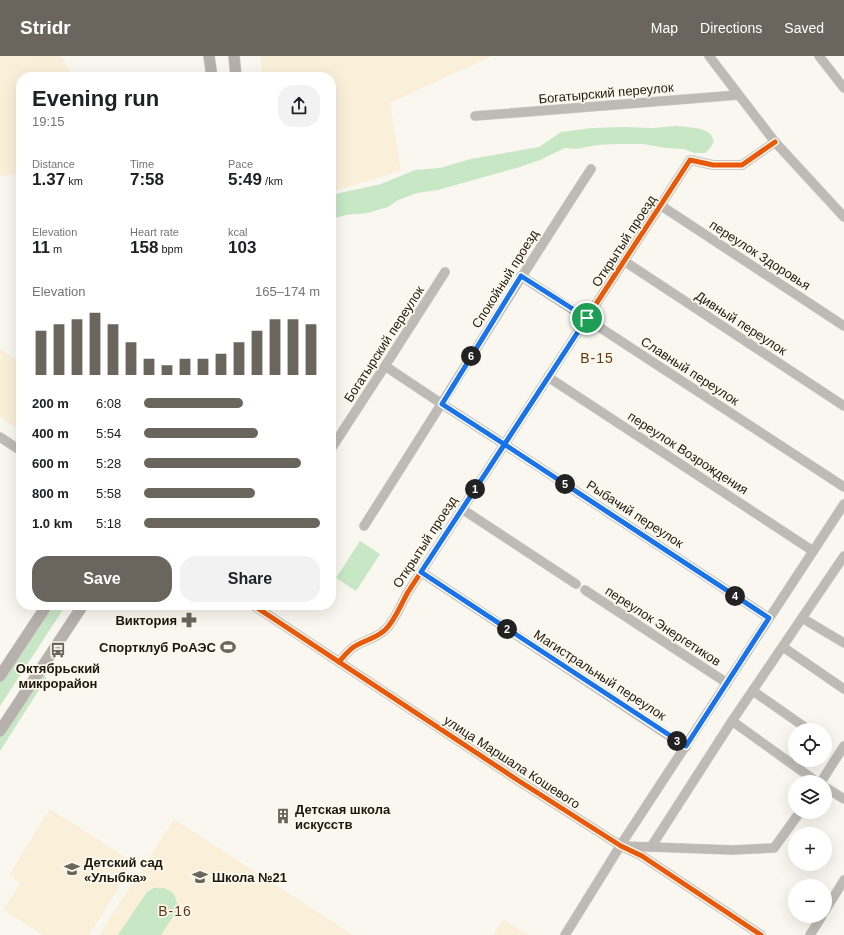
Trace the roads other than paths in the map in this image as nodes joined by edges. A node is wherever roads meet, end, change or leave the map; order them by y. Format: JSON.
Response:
{"nodes":[{"id":1,"x":209,"y":56,"type":"edge"},
{"id":2,"x":234,"y":56,"type":"edge"},
{"id":3,"x":709,"y":56,"type":"edge"},
{"id":4,"x":819,"y":56,"type":"edge"},
{"id":5,"x":211,"y":72,"type":"edge"},
{"id":6,"x":236,"y":72,"type":"edge"},
{"id":7,"x":844,"y":88,"type":"edge"},
{"id":8,"x":738,"y":95,"type":"junction"},
{"id":9,"x":475,"y":116,"type":"dead end"},
{"id":10,"x":775,"y":142,"type":"junction"},
{"id":11,"x":591,"y":169,"type":"dead end"},
{"id":12,"x":660,"y":205,"type":"junction"},
{"id":13,"x":844,"y":217,"type":"edge"},
{"id":14,"x":624,"y":261,"type":"junction"},
{"id":15,"x":445,"y":272,"type":"dead end"},
{"id":16,"x":521,"y":276,"type":"junction"},
{"id":17,"x":587,"y":318,"type":"junction"},
{"id":18,"x":844,"y":326,"type":"edge"},
{"id":19,"x":385,"y":366,"type":"junction"},
{"id":20,"x":548,"y":377,"type":"junction"},
{"id":21,"x":442,"y":404,"type":"junction"},
{"id":22,"x":844,"y":406,"type":"edge"},
{"id":23,"x":0,"y":434,"type":"edge"},
{"id":24,"x":0,"y":437,"type":"edge"},
{"id":25,"x":336,"y":441,"type":"edge"},
{"id":26,"x":504,"y":444,"type":"junction"},
{"id":27,"x":16,"y":445,"type":"edge"},
{"id":28,"x":16,"y":448,"type":"edge"},
{"id":29,"x":844,"y":487,"type":"edge"},
{"id":30,"x":844,"y":504,"type":"edge"},
{"id":31,"x":462,"y":509,"type":"junction"},
{"id":32,"x":364,"y":526,"type":"dead end"},
{"id":33,"x":813,"y":551,"type":"junction"},
{"id":34,"x":844,"y":556,"type":"edge"},
{"id":35,"x":421,"y":572,"type":"junction"},
{"id":36,"x":576,"y":584,"type":"dead end"},
{"id":37,"x":585,"y":590,"type":"dead end"},
{"id":38,"x":44,"y":610,"type":"edge"},
{"id":39,"x":80,"y":610,"type":"edge"},
{"id":40,"x":260,"y":610,"type":"edge"},
{"id":41,"x":264,"y":610,"type":"edge"},
{"id":42,"x":769,"y":618,"type":"junction"},
{"id":43,"x":802,"y":618,"type":"junction"},
{"id":44,"x":844,"y":643,"type":"edge"},
{"id":45,"x":783,"y":647,"type":"junction"},
{"id":46,"x":340,"y":661,"type":"junction"},
{"id":47,"x":0,"y":676,"type":"edge"},
{"id":48,"x":727,"y":683,"type":"junction"},
{"id":49,"x":844,"y":689,"type":"edge"},
{"id":50,"x":753,"y":691,"type":"junction"},
{"id":51,"x":732,"y":721,"type":"junction"},
{"id":52,"x":799,"y":723,"type":"edge"},
{"id":53,"x":0,"y":731,"type":"edge"},
{"id":54,"x":686,"y":746,"type":"junction"},
{"id":55,"x":844,"y":746,"type":"edge"},
{"id":56,"x":807,"y":775,"type":"edge"},
{"id":57,"x":825,"y":775,"type":"edge"},
{"id":58,"x":832,"y":791,"type":"edge"},
{"id":59,"x":844,"y":799,"type":"edge"},
{"id":60,"x":795,"y":819,"type":"edge"},
{"id":61,"x":622,"y":845,"type":"junction"},
{"id":62,"x":651,"y":847,"type":"junction"},
{"id":63,"x":844,"y":880,"type":"edge"},
{"id":64,"x":832,"y":900,"type":"edge"},
{"id":65,"x":818,"y":923,"type":"edge"},
{"id":66,"x":565,"y":935,"type":"edge"},
{"id":67,"x":761,"y":935,"type":"edge"},
{"id":68,"x":810,"y":935,"type":"edge"}],
"edges":[{"from":1,"to":5,"type":"main road"},
{"from":2,"to":6,"type":"main road"},
{"from":3,"to":8,"type":"street"},
{"from":4,"to":7,"type":"street"},
{"from":8,"to":9,"type":"street","name":"Богатырский переулок"},
{"from":8,"to":10,"type":"street"},
{"from":10,"to":12,"type":"street","name":"Открытый проезд"},
{"from":10,"to":13,"type":"street"},
{"from":11,"to":16,"type":"street","name":"Спокойный проезд"},
{"from":12,"to":14,"type":"street","name":"Открытый проезд"},
{"from":12,"to":18,"type":"street","name":"переулок Здоровья"},
{"from":14,"to":17,"type":"street","name":"Открытый проезд"},
{"from":14,"to":22,"type":"street","name":"Дивный переулок"},
{"from":15,"to":19,"type":"street","name":"Богатырский переулок"},
{"from":16,"to":17,"type":"street","name":"Славный переулок"},
{"from":16,"to":21,"type":"street","name":"Спокойный проезд"},
{"from":17,"to":20,"type":"street","name":"Открытый проезд"},
{"from":17,"to":29,"type":"street","name":"Славный переулок"},
{"from":19,"to":21,"type":"street","name":"Рыбачий переулок"},
{"from":19,"to":25,"type":"street","name":"Богатырский переулок"},
{"from":20,"to":26,"type":"street","name":"Открытый проезд"},
{"from":20,"to":33,"type":"street","name":"переулок Возрождения"},
{"from":21,"to":26,"type":"street","name":"Рыбачий переулок"},
{"from":21,"to":32,"type":"street","name":"Спокойный проезд"},
{"from":23,"to":27,"type":"street"},
{"from":24,"to":28,"type":"street"},
{"from":26,"to":31,"type":"street","name":"Открытый проезд"},
{"from":26,"to":42,"type":"street","name":"Рыбачий переулок"},
{"from":30,"to":33,"type":"street"},
{"from":31,"to":35,"type":"street","name":"Открытый проезд"},
{"from":31,"to":36,"type":"street"},
{"from":33,"to":42,"type":"street"},
{"from":34,"to":43,"type":"street"},
{"from":35,"to":46,"type":"street","name":"Открытый проезд"},
{"from":35,"to":54,"type":"street","name":"Магистральный переулок"},
{"from":37,"to":48,"type":"street","name":"переулок Энергетиков"},
{"from":38,"to":47,"type":"main road"},
{"from":39,"to":53,"type":"main road"},
{"from":40,"to":46,"type":"street","name":"улица Маршала Кошевого"},
{"from":41,"to":46,"type":"street","name":"улица Маршала Кошевого"},
{"from":42,"to":48,"type":"street"},
{"from":43,"to":44,"type":"street"},
{"from":43,"to":45,"type":"street"},
{"from":45,"to":49,"type":"street"},
{"from":45,"to":50,"type":"street"},
{"from":46,"to":61,"type":"street","name":"улица Маршала Кошевого"},
{"from":48,"to":54,"type":"street"},
{"from":50,"to":51,"type":"street"},
{"from":50,"to":52,"type":"street"},
{"from":51,"to":56,"type":"street"},
{"from":51,"to":62,"type":"street"},
{"from":54,"to":61,"type":"street"},
{"from":55,"to":57,"type":"street"},
{"from":58,"to":59,"type":"street"},
{"from":60,"to":62,"type":"street"},
{"from":61,"to":62,"type":"street"},
{"from":61,"to":66,"type":"street"},
{"from":61,"to":67,"type":"street","name":"улица Маршала Кошевого"},
{"from":63,"to":64,"type":"street"},
{"from":65,"to":68,"type":"street"}]}
